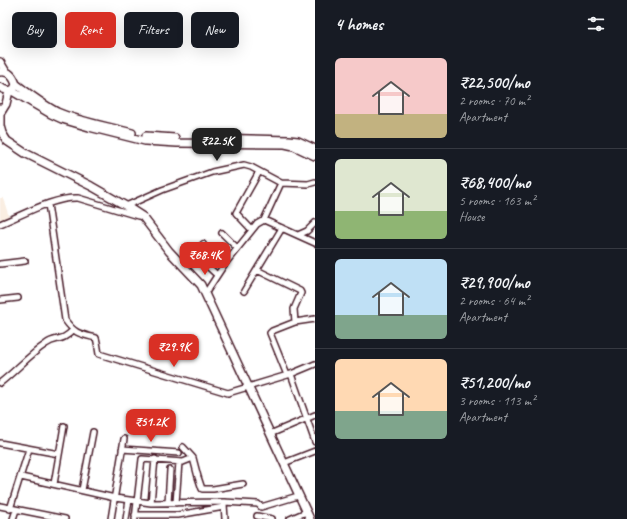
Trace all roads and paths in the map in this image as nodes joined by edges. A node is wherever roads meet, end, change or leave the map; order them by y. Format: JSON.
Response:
{"nodes":[{"id":1,"x":0,"y":62,"type":"edge"},
{"id":2,"x":3,"y":72,"type":"edge"},
{"id":3,"x":16,"y":84,"type":"junction"},
{"id":4,"x":3,"y":90,"type":"edge"},
{"id":5,"x":0,"y":110,"type":"edge"},
{"id":6,"x":315,"y":149,"type":"edge"},
{"id":7,"x":315,"y":156,"type":"edge"},
{"id":8,"x":259,"y":172,"type":"junction"},
{"id":9,"x":315,"y":182,"type":"edge"},
{"id":10,"x":281,"y":183,"type":"junction"},
{"id":11,"x":48,"y":204,"type":"junction"},
{"id":12,"x":126,"y":206,"type":"junction"},
{"id":13,"x":143,"y":218,"type":"junction"},
{"id":14,"x":264,"y":220,"type":"junction"},
{"id":15,"x":315,"y":223,"type":"edge"},
{"id":16,"x":0,"y":224,"type":"edge"},
{"id":17,"x":282,"y":228,"type":"junction"},
{"id":18,"x":252,"y":230,"type":"junction"},
{"id":19,"x":222,"y":233,"type":"dead end"},
{"id":20,"x":298,"y":235,"type":"junction"},
{"id":21,"x":315,"y":243,"type":"edge"},
{"id":22,"x":203,"y":244,"type":"dead end"},
{"id":23,"x":237,"y":248,"type":"junction"},
{"id":24,"x":200,"y":259,"type":"dead end"},
{"id":25,"x":25,"y":261,"type":"dead end"},
{"id":26,"x":0,"y":264,"type":"edge"},
{"id":27,"x":183,"y":267,"type":"junction"},
{"id":28,"x":257,"y":270,"type":"junction"},
{"id":29,"x":217,"y":275,"type":"junction"},
{"id":30,"x":244,"y":291,"type":"dead end"},
{"id":31,"x":205,"y":294,"type":"junction"},
{"id":32,"x":18,"y":298,"type":"dead end"},
{"id":33,"x":0,"y":300,"type":"edge"},
{"id":34,"x":315,"y":318,"type":"edge"},
{"id":35,"x":295,"y":322,"type":"junction"},
{"id":36,"x":73,"y":330,"type":"junction"},
{"id":37,"x":315,"y":364,"type":"edge"},
{"id":38,"x":289,"y":374,"type":"junction"},
{"id":39,"x":0,"y":383,"type":"edge"},
{"id":40,"x":248,"y":387,"type":"junction"},
{"id":41,"x":315,"y":415,"type":"edge"},
{"id":42,"x":306,"y":418,"type":"junction"},
{"id":43,"x":64,"y":426,"type":"dead end"},
{"id":44,"x":93,"y":432,"type":"dead end"},
{"id":45,"x":270,"y":434,"type":"junction"},
{"id":46,"x":124,"y":439,"type":"dead end"},
{"id":47,"x":315,"y":442,"type":"edge"},
{"id":48,"x":0,"y":443,"type":"edge"},
{"id":49,"x":183,"y":447,"type":"dead end"},
{"id":50,"x":29,"y":449,"type":"junction"},
{"id":51,"x":122,"y":449,"type":"junction"},
{"id":52,"x":315,"y":451,"type":"edge"},
{"id":53,"x":179,"y":453,"type":"dead end"},
{"id":54,"x":59,"y":454,"type":"junction"},
{"id":55,"x":193,"y":458,"type":"junction"},
{"id":56,"x":155,"y":459,"type":"junction"},
{"id":57,"x":179,"y":462,"type":"junction"},
{"id":58,"x":284,"y":464,"type":"junction"},
{"id":59,"x":170,"y":470,"type":"dead end"},
{"id":60,"x":20,"y":477,"type":"junction"},
{"id":61,"x":54,"y":484,"type":"junction"},
{"id":62,"x":243,"y":484,"type":"dead end"},
{"id":63,"x":82,"y":490,"type":"junction"},
{"id":64,"x":298,"y":496,"type":"junction"},
{"id":65,"x":115,"y":498,"type":"junction"},
{"id":66,"x":129,"y":500,"type":"junction"},
{"id":67,"x":137,"y":501,"type":"junction"},
{"id":68,"x":151,"y":503,"type":"junction"},
{"id":69,"x":168,"y":503,"type":"junction"},
{"id":70,"x":176,"y":503,"type":"junction"},
{"id":71,"x":224,"y":504,"type":"junction"},
{"id":72,"x":0,"y":506,"type":"edge"},
{"id":73,"x":13,"y":509,"type":"junction"},
{"id":74,"x":306,"y":512,"type":"junction"},
{"id":75,"x":257,"y":516,"type":"dead end"},
{"id":76,"x":135,"y":517,"type":"edge"},
{"id":77,"x":13,"y":519,"type":"edge"},
{"id":78,"x":65,"y":519,"type":"edge"},
{"id":79,"x":112,"y":519,"type":"edge"},
{"id":80,"x":126,"y":519,"type":"edge"},
{"id":81,"x":225,"y":519,"type":"edge"},
{"id":82,"x":272,"y":519,"type":"edge"},
{"id":83,"x":290,"y":519,"type":"edge"},
{"id":84,"x":310,"y":519,"type":"edge"}],
"edges":[{"from":1,"to":2,"type":"main road"},
{"from":2,"to":3,"type":"main road"},
{"from":3,"to":4,"type":"main road"},
{"from":3,"to":6,"type":"main road"},
{"from":4,"to":5,"type":"main road"},
{"from":4,"to":7,"type":"main road"},
{"from":5,"to":12,"type":"main road"},
{"from":8,"to":10,"type":"street"},
{"from":8,"to":12,"type":"street"},
{"from":8,"to":18,"type":"street"},
{"from":9,"to":10,"type":"street"},
{"from":10,"to":14,"type":"street"},
{"from":11,"to":13,"type":"street"},
{"from":11,"to":16,"type":"street"},
{"from":11,"to":36,"type":"street"},
{"from":12,"to":13,"type":"main road"},
{"from":13,"to":27,"type":"main road"},
{"from":14,"to":17,"type":"street"},
{"from":14,"to":18,"type":"street"},
{"from":15,"to":20,"type":"street"},
{"from":17,"to":20,"type":"street"},
{"from":17,"to":28,"type":"street"},
{"from":18,"to":23,"type":"street"},
{"from":19,"to":23,"type":"street"},
{"from":20,"to":21,"type":"street"},
{"from":22,"to":27,"type":"street"},
{"from":23,"to":29,"type":"street"},
{"from":24,"to":29,"type":"street"},
{"from":25,"to":26,"type":"street"},
{"from":27,"to":31,"type":"main road"},
{"from":28,"to":30,"type":"street"},
{"from":28,"to":35,"type":"street"},
{"from":29,"to":31,"type":"street"},
{"from":31,"to":40,"type":"main road"},
{"from":32,"to":33,"type":"street"},
{"from":34,"to":35,"type":"street"},
{"from":35,"to":38,"type":"street"},
{"from":36,"to":39,"type":"street"},
{"from":36,"to":40,"type":"street"},
{"from":37,"to":38,"type":"street"},
{"from":38,"to":40,"type":"street"},
{"from":38,"to":42,"type":"street"},
{"from":40,"to":45,"type":"main road"},
{"from":41,"to":42,"type":"street"},
{"from":42,"to":45,"type":"street"},
{"from":42,"to":47,"type":"street"},
{"from":43,"to":54,"type":"street"},
{"from":44,"to":63,"type":"street"},
{"from":45,"to":58,"type":"main road"},
{"from":46,"to":51,"type":"street"},
{"from":48,"to":50,"type":"street"},
{"from":49,"to":55,"type":"street"},
{"from":50,"to":54,"type":"street"},
{"from":50,"to":60,"type":"street"},
{"from":51,"to":53,"type":"street"},
{"from":51,"to":65,"type":"street"},
{"from":52,"to":58,"type":"street"},
{"from":54,"to":61,"type":"street"},
{"from":55,"to":57,"type":"street"},
{"from":55,"to":62,"type":"street"},
{"from":56,"to":57,"type":"street"},
{"from":56,"to":67,"type":"street"},
{"from":56,"to":68,"type":"street"},
{"from":57,"to":70,"type":"street"},
{"from":58,"to":64,"type":"main road"},
{"from":59,"to":69,"type":"street"},
{"from":60,"to":61,"type":"street"},
{"from":60,"to":73,"type":"street"},
{"from":61,"to":63,"type":"street"},
{"from":63,"to":65,"type":"street"},
{"from":64,"to":71,"type":"street"},
{"from":64,"to":74,"type":"main road"},
{"from":65,"to":66,"type":"street"},
{"from":65,"to":79,"type":"street"},
{"from":66,"to":67,"type":"street"},
{"from":66,"to":80,"type":"street"},
{"from":67,"to":68,"type":"street"},
{"from":67,"to":76,"type":"street"},
{"from":68,"to":69,"type":"street"},
{"from":69,"to":70,"type":"street"},
{"from":70,"to":71,"type":"street"},
{"from":71,"to":76,"type":"street"},
{"from":71,"to":81,"type":"street"},
{"from":72,"to":73,"type":"street"},
{"from":73,"to":77,"type":"street"},
{"from":73,"to":78,"type":"street"},
{"from":74,"to":83,"type":"street"},
{"from":74,"to":84,"type":"main road"},
{"from":75,"to":82,"type":"street"}]}
